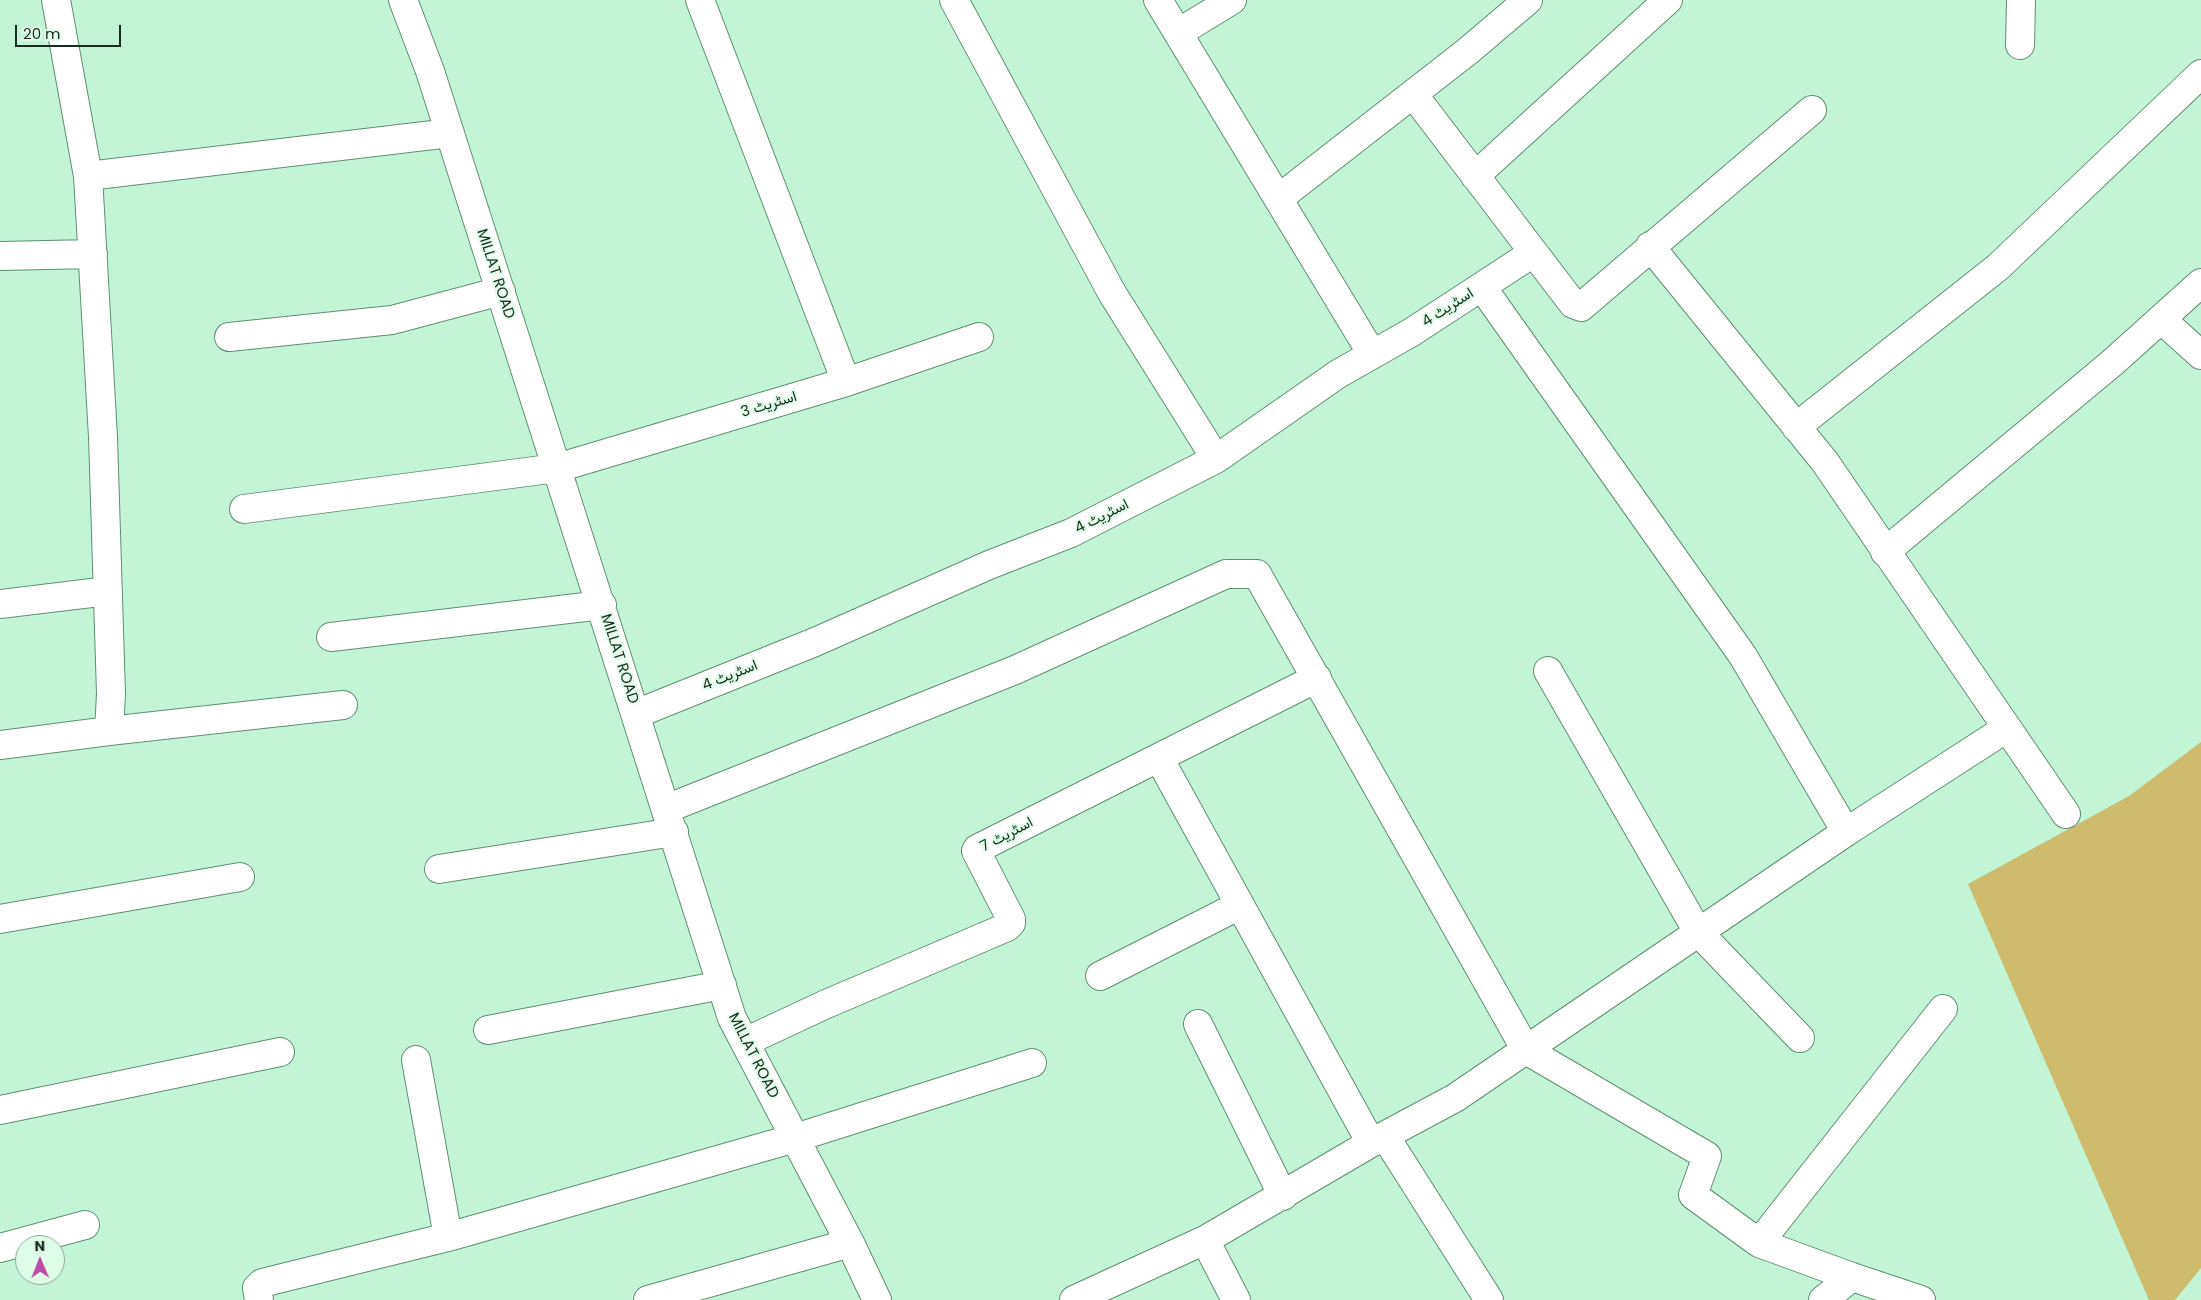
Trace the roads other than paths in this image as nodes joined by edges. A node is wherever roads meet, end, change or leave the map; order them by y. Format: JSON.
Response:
{"nodes":[{"id":1,"x":56,"y":0,"type":"edge"},
{"id":2,"x":404,"y":0,"type":"edge"},
{"id":3,"x":700,"y":0,"type":"edge"},
{"id":4,"x":954,"y":0,"type":"edge"},
{"id":5,"x":1158,"y":0,"type":"edge"},
{"id":6,"x":1232,"y":0,"type":"edge"},
{"id":7,"x":1528,"y":0,"type":"edge"},
{"id":8,"x":1668,"y":0,"type":"edge"},
{"id":9,"x":2021,"y":0,"type":"edge"},
{"id":10,"x":1178,"y":33,"type":"junction"},
{"id":11,"x":2020,"y":45,"type":"dead end"},
{"id":12,"x":2201,"y":74,"type":"edge"},
{"id":13,"x":1413,"y":94,"type":"junction"},
{"id":14,"x":1812,"y":110,"type":"dead end"},
{"id":15,"x":450,"y":133,"type":"junction"},
{"id":16,"x":88,"y":176,"type":"junction"},
{"id":17,"x":1475,"y":176,"type":"junction"},
{"id":18,"x":1278,"y":199,"type":"junction"},
{"id":19,"x":1650,"y":246,"type":"junction"},
{"id":20,"x":1533,"y":253,"type":"junction"},
{"id":21,"x":93,"y":254,"type":"junction"},
{"id":22,"x":0,"y":256,"type":"edge"},
{"id":23,"x":2201,"y":283,"type":"edge"},
{"id":24,"x":1482,"y":287,"type":"junction"},
{"id":25,"x":501,"y":291,"type":"junction"},
{"id":26,"x":2161,"y":319,"type":"junction"},
{"id":27,"x":229,"y":337,"type":"dead end"},
{"id":28,"x":979,"y":337,"type":"dead end"},
{"id":29,"x":1372,"y":354,"type":"junction"},
{"id":30,"x":2201,"y":355,"type":"edge"},
{"id":31,"x":846,"y":382,"type":"junction"},
{"id":32,"x":1796,"y":427,"type":"junction"},
{"id":33,"x":1216,"y":459,"type":"junction"},
{"id":34,"x":557,"y":468,"type":"junction"},
{"id":35,"x":244,"y":510,"type":"dead end"},
{"id":36,"x":1885,"y":552,"type":"junction"},
{"id":37,"x":108,"y":591,"type":"junction"},
{"id":38,"x":0,"y":604,"type":"edge"},
{"id":39,"x":602,"y":605,"type":"junction"},
{"id":40,"x":331,"y":637,"type":"dead end"},
{"id":41,"x":1548,"y":672,"type":"dead end"},
{"id":42,"x":1317,"y":678,"type":"junction"},
{"id":43,"x":343,"y":705,"type":"dead end"},
{"id":44,"x":636,"y":714,"type":"junction"},
{"id":45,"x":2007,"y":728,"type":"junction"},
{"id":46,"x":109,"y":731,"type":"junction"},
{"id":47,"x":0,"y":745,"type":"edge"},
{"id":48,"x":1159,"y":758,"type":"junction"},
{"id":49,"x":2066,"y":814,"type":"dead end"},
{"id":50,"x":670,"y":820,"type":"junction"},
{"id":51,"x":1846,"y":832,"type":"junction"},
{"id":52,"x":439,"y":869,"type":"dead end"},
{"id":53,"x":240,"y":877,"type":"dead end"},
{"id":54,"x":1240,"y":904,"type":"junction"},
{"id":55,"x":0,"y":919,"type":"edge"},
{"id":56,"x":1698,"y":932,"type":"junction"},
{"id":57,"x":1100,"y":976,"type":"dead end"},
{"id":58,"x":722,"y":985,"type":"junction"},
{"id":59,"x":1943,"y":1009,"type":"dead end"},
{"id":60,"x":1198,"y":1024,"type":"dead end"},
{"id":61,"x":488,"y":1030,"type":"dead end"},
{"id":62,"x":1800,"y":1038,"type":"dead end"},
{"id":63,"x":745,"y":1042,"type":"junction"},
{"id":64,"x":1526,"y":1050,"type":"junction"},
{"id":65,"x":280,"y":1052,"type":"dead end"},
{"id":66,"x":416,"y":1060,"type":"dead end"},
{"id":67,"x":1032,"y":1064,"type":"dead end"},
{"id":68,"x":0,"y":1110,"type":"edge"},
{"id":69,"x":795,"y":1138,"type":"junction"},
{"id":70,"x":1378,"y":1140,"type":"junction"},
{"id":71,"x":1283,"y":1196,"type":"junction"},
{"id":72,"x":85,"y":1225,"type":"dead end"},
{"id":73,"x":448,"y":1237,"type":"junction"},
{"id":74,"x":1205,"y":1240,"type":"junction"},
{"id":75,"x":850,"y":1243,"type":"junction"},
{"id":76,"x":1759,"y":1243,"type":"junction"},
{"id":77,"x":0,"y":1248,"type":"edge"},
{"id":78,"x":1852,"y":1278,"type":"junction"},
{"id":79,"x":259,"y":1300,"type":"edge"},
{"id":80,"x":648,"y":1300,"type":"edge"},
{"id":81,"x":878,"y":1300,"type":"edge"},
{"id":82,"x":1074,"y":1300,"type":"edge"},
{"id":83,"x":1236,"y":1300,"type":"edge"},
{"id":84,"x":1489,"y":1300,"type":"edge"},
{"id":85,"x":1823,"y":1300,"type":"edge"},
{"id":86,"x":1921,"y":1300,"type":"edge"}],
"edges":[{"from":1,"to":16,"type":"street"},
{"from":2,"to":15,"type":"street","name":"MILLAT ROAD"},
{"from":3,"to":31,"type":"street"},
{"from":4,"to":33,"type":"street"},
{"from":5,"to":10,"type":"street"},
{"from":6,"to":10,"type":"street"},
{"from":7,"to":13,"type":"street"},
{"from":8,"to":17,"type":"street"},
{"from":9,"to":11,"type":"street"},
{"from":10,"to":18,"type":"street"},
{"from":12,"to":32,"type":"street"},
{"from":13,"to":17,"type":"street"},
{"from":13,"to":18,"type":"street"},
{"from":14,"to":19,"type":"street"},
{"from":15,"to":16,"type":"street"},
{"from":15,"to":25,"type":"street","name":"MILLAT ROAD"},
{"from":16,"to":21,"type":"street"},
{"from":17,"to":20,"type":"street"},
{"from":18,"to":29,"type":"street"},
{"from":19,"to":20,"type":"street"},
{"from":19,"to":32,"type":"street"},
{"from":20,"to":24,"type":"street","name":"اسٹریٹ 4"},
{"from":21,"to":22,"type":"street"},
{"from":21,"to":37,"type":"street"},
{"from":23,"to":26,"type":"street"},
{"from":24,"to":29,"type":"street","name":"اسٹریٹ 4"},
{"from":24,"to":51,"type":"street"},
{"from":25,"to":27,"type":"street"},
{"from":25,"to":34,"type":"street","name":"MILLAT ROAD"},
{"from":26,"to":30,"type":"street"},
{"from":26,"to":36,"type":"street"},
{"from":28,"to":31,"type":"street","name":"اسٹریٹ 3"},
{"from":29,"to":33,"type":"street","name":"اسٹریٹ 4"},
{"from":31,"to":34,"type":"street","name":"اسٹریٹ 3"},
{"from":32,"to":36,"type":"street"},
{"from":33,"to":44,"type":"street","name":"اسٹریٹ 4"},
{"from":34,"to":35,"type":"street","name":"اسٹریٹ 3"},
{"from":34,"to":39,"type":"street","name":"MILLAT ROAD"},
{"from":36,"to":45,"type":"street"},
{"from":37,"to":38,"type":"street"},
{"from":37,"to":46,"type":"street"},
{"from":39,"to":40,"type":"street"},
{"from":39,"to":44,"type":"street","name":"MILLAT ROAD"},
{"from":41,"to":56,"type":"street"},
{"from":42,"to":48,"type":"street","name":"اسٹریٹ 7"},
{"from":42,"to":50,"type":"street"},
{"from":42,"to":64,"type":"street"},
{"from":43,"to":46,"type":"street"},
{"from":44,"to":50,"type":"street","name":"MILLAT ROAD"},
{"from":45,"to":49,"type":"street"},
{"from":45,"to":51,"type":"street"},
{"from":46,"to":47,"type":"street"},
{"from":48,"to":54,"type":"street"},
{"from":48,"to":63,"type":"street","name":"اسٹریٹ 7"},
{"from":50,"to":52,"type":"street"},
{"from":50,"to":58,"type":"street","name":"MILLAT ROAD"},
{"from":51,"to":56,"type":"street"},
{"from":53,"to":55,"type":"street"},
{"from":54,"to":57,"type":"street"},
{"from":54,"to":70,"type":"street"},
{"from":56,"to":62,"type":"street"},
{"from":56,"to":64,"type":"street"},
{"from":58,"to":61,"type":"street"},
{"from":58,"to":63,"type":"street","name":"MILLAT ROAD"},
{"from":59,"to":76,"type":"street"},
{"from":60,"to":71,"type":"street"},
{"from":63,"to":69,"type":"street","name":"MILLAT ROAD"},
{"from":64,"to":70,"type":"street"},
{"from":64,"to":76,"type":"street"},
{"from":65,"to":68,"type":"street"},
{"from":66,"to":73,"type":"street"},
{"from":67,"to":69,"type":"street"},
{"from":69,"to":73,"type":"street"},
{"from":69,"to":75,"type":"street","name":"MILLAT ROAD"},
{"from":70,"to":71,"type":"street"},
{"from":70,"to":84,"type":"street"},
{"from":71,"to":74,"type":"street"},
{"from":72,"to":77,"type":"street"},
{"from":73,"to":79,"type":"street"},
{"from":74,"to":82,"type":"street"},
{"from":74,"to":83,"type":"street"},
{"from":75,"to":80,"type":"street"},
{"from":75,"to":81,"type":"street","name":"MILLAT ROAD"},
{"from":76,"to":78,"type":"street"},
{"from":78,"to":85,"type":"street"},
{"from":78,"to":86,"type":"street"}]}
